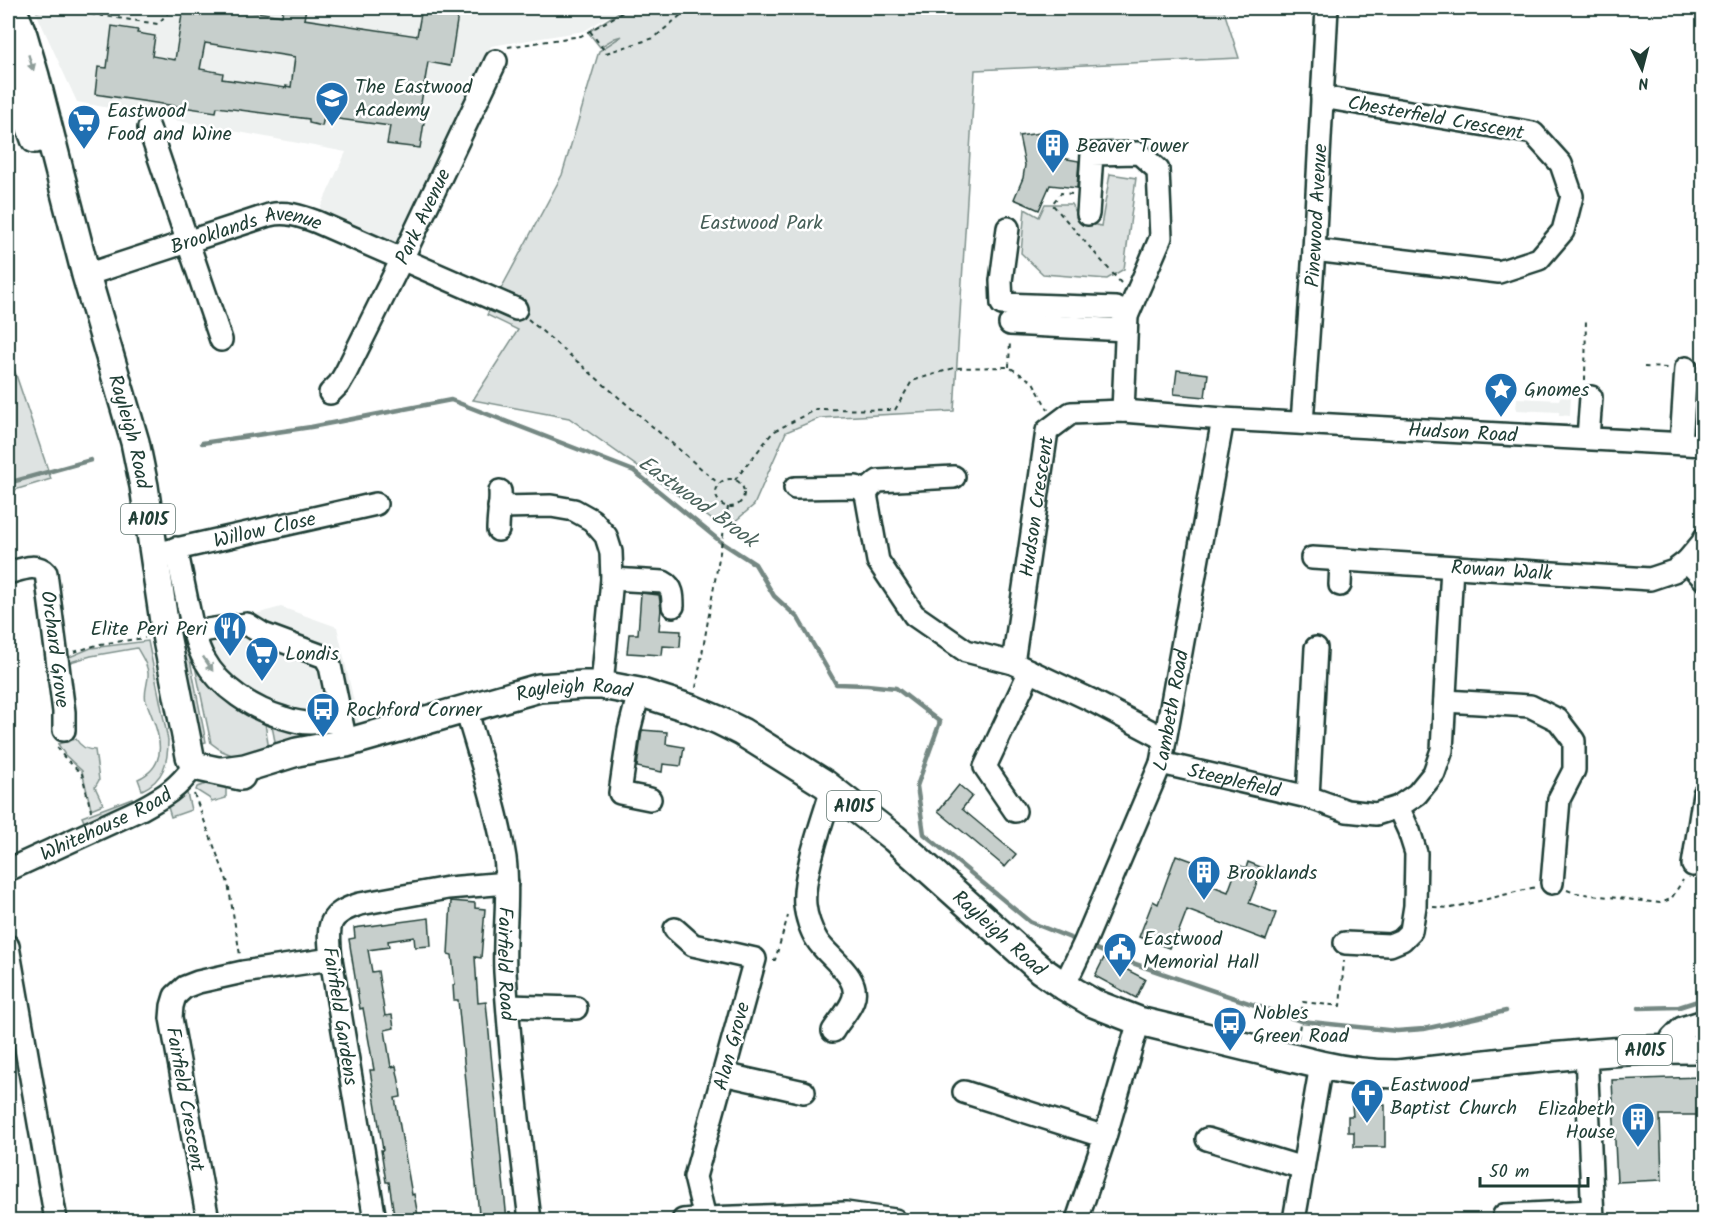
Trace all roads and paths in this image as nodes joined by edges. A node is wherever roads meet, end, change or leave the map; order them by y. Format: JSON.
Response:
{"nodes":[{"id":1,"x":12,"y":8,"type":"edge"},
{"id":2,"x":172,"y":8,"type":"edge"},
{"id":3,"x":630,"y":8,"type":"edge"},
{"id":4,"x":689,"y":8,"type":"edge"},
{"id":5,"x":1327,"y":8,"type":"edge"},
{"id":6,"x":64,"y":10,"type":"dead end"},
{"id":7,"x":590,"y":31,"type":"junction"},
{"id":8,"x":496,"y":62,"type":"joint"},
{"id":9,"x":8,"y":65,"type":"edge"},
{"id":10,"x":1322,"y":98,"type":"junction"},
{"id":11,"x":148,"y":128,"type":"dead end"},
{"id":12,"x":1089,"y":205,"type":"joint"},
{"id":13,"x":1008,"y":228,"type":"dead end"},
{"id":14,"x":187,"y":241,"type":"junction"},
{"id":15,"x":1314,"y":250,"type":"junction"},
{"id":16,"x":402,"y":259,"type":"junction"},
{"id":17,"x":86,"y":275,"type":"junction"},
{"id":18,"x":516,"y":309,"type":"joint"},
{"id":19,"x":1129,"y":315,"type":"junction"},
{"id":20,"x":1010,"y":324,"type":"dead end"},
{"id":21,"x":221,"y":340,"type":"dead end"},
{"id":22,"x":1686,"y":369,"type":"dead end"},
{"id":23,"x":330,"y":393,"type":"dead end"},
{"id":24,"x":1591,"y":397,"type":"dead end"},
{"id":25,"x":1122,"y":411,"type":"junction"},
{"id":26,"x":1223,"y":419,"type":"junction"},
{"id":27,"x":1302,"y":423,"type":"junction"},
{"id":28,"x":1056,"y":424,"type":"junction"},
{"id":29,"x":1588,"y":438,"type":"junction"},
{"id":30,"x":1681,"y":443,"type":"junction"},
{"id":31,"x":1704,"y":444,"type":"edge"},
{"id":32,"x":954,"y":477,"type":"dead end"},
{"id":33,"x":735,"y":480,"type":"junction"},
{"id":34,"x":719,"y":484,"type":"junction"},
{"id":35,"x":795,"y":488,"type":"dead end"},
{"id":36,"x":866,"y":494,"type":"junction"},
{"id":37,"x":376,"y":504,"type":"dead end"},
{"id":38,"x":728,"y":507,"type":"junction"},
{"id":39,"x":498,"y":530,"type":"dead end"},
{"id":40,"x":1704,"y":539,"type":"edge"},
{"id":41,"x":165,"y":551,"type":"junction"},
{"id":42,"x":1312,"y":558,"type":"dead end"},
{"id":43,"x":1341,"y":560,"type":"junction"},
{"id":44,"x":1687,"y":561,"type":"junction"},
{"id":45,"x":1452,"y":567,"type":"junction"},
{"id":46,"x":8,"y":573,"type":"edge"},
{"id":47,"x":612,"y":579,"type":"junction"},
{"id":48,"x":1704,"y":579,"type":"edge"},
{"id":49,"x":1340,"y":585,"type":"dead end"},
{"id":50,"x":673,"y":606,"type":"dead end"},
{"id":51,"x":194,"y":632,"type":"junction"},
{"id":52,"x":150,"y":637,"type":"dead end"},
{"id":53,"x":57,"y":657,"type":"junction"},
{"id":54,"x":1309,"y":661,"type":"dead end"},
{"id":55,"x":1021,"y":667,"type":"junction"},
{"id":56,"x":602,"y":686,"type":"junction"},
{"id":57,"x":639,"y":692,"type":"junction"},
{"id":58,"x":1445,"y":701,"type":"junction"},
{"id":59,"x":466,"y":709,"type":"junction"},
{"id":60,"x":692,"y":709,"type":"junction"},
{"id":61,"x":64,"y":730,"type":"joint"},
{"id":62,"x":344,"y":734,"type":"junction"},
{"id":63,"x":1165,"y":739,"type":"junction"},
{"id":64,"x":1161,"y":763,"type":"junction"},
{"id":65,"x":189,"y":773,"type":"junction"},
{"id":66,"x":832,"y":789,"type":"junction"},
{"id":67,"x":1704,"y":794,"type":"edge"},
{"id":68,"x":1308,"y":797,"type":"junction"},
{"id":69,"x":650,"y":799,"type":"dead end"},
{"id":70,"x":1398,"y":807,"type":"junction"},
{"id":71,"x":91,"y":811,"type":"dead end"},
{"id":72,"x":1015,"y":811,"type":"dead end"},
{"id":73,"x":1693,"y":865,"type":"dead end"},
{"id":74,"x":8,"y":870,"type":"edge"},
{"id":75,"x":507,"y":883,"type":"junction"},
{"id":76,"x":1552,"y":883,"type":"dead end"},
{"id":77,"x":675,"y":929,"type":"dead end"},
{"id":78,"x":1345,"y":943,"type":"joint"},
{"id":79,"x":8,"y":946,"type":"edge"},
{"id":80,"x":331,"y":959,"type":"junction"},
{"id":81,"x":243,"y":972,"type":"junction"},
{"id":82,"x":1064,"y":986,"type":"junction"},
{"id":83,"x":508,"y":1006,"type":"junction"},
{"id":84,"x":576,"y":1008,"type":"dead end"},
{"id":85,"x":1139,"y":1021,"type":"junction"},
{"id":86,"x":1704,"y":1021,"type":"edge"},
{"id":87,"x":1300,"y":1030,"type":"dead end"},
{"id":88,"x":833,"y":1031,"type":"dead end"},
{"id":89,"x":1672,"y":1048,"type":"junction"},
{"id":90,"x":1704,"y":1049,"type":"edge"},
{"id":91,"x":1586,"y":1053,"type":"junction"},
{"id":92,"x":1321,"y":1065,"type":"junction"},
{"id":93,"x":723,"y":1074,"type":"junction"},
{"id":94,"x":804,"y":1092,"type":"dead end"},
{"id":95,"x":964,"y":1092,"type":"dead end"},
{"id":96,"x":1105,"y":1137,"type":"junction"},
{"id":97,"x":1207,"y":1139,"type":"dead end"},
{"id":98,"x":1302,"y":1168,"type":"junction"},
{"id":99,"x":1504,"y":1215,"type":"dead end"},
{"id":100,"x":1593,"y":1216,"type":"edge"},
{"id":101,"x":705,"y":1218,"type":"junction"},
{"id":102,"x":56,"y":1221,"type":"edge"},
{"id":103,"x":208,"y":1221,"type":"edge"},
{"id":104,"x":375,"y":1221,"type":"edge"},
{"id":105,"x":530,"y":1221,"type":"edge"},
{"id":106,"x":683,"y":1221,"type":"edge"},
{"id":107,"x":895,"y":1221,"type":"edge"},
{"id":108,"x":1077,"y":1221,"type":"edge"},
{"id":109,"x":1294,"y":1221,"type":"edge"}],
"edges":[{"from":1,"to":17,"type":"main road","name":"Rayleigh Road","number":"A1015","one_way":true},
{"from":2,"to":6,"type":"path"},
{"from":3,"to":7,"type":"path"},
{"from":4,"to":7,"type":"path"},
{"from":5,"to":10,"type":"street","name":"Pinewood Avenue"},
{"from":7,"to":8,"type":"path"},
{"from":8,"to":16,"type":"street","name":"Park Avenue"},
{"from":9,"to":17,"type":"main road","name":"Rayleigh Road","number":"A1015"},
{"from":10,"to":15,"type":"street","name":"Pinewood Avenue"},
{"from":10,"to":15,"type":"street","name":"Chesterfield Crescent"},
{"from":11,"to":14,"type":"street"},
{"from":12,"to":19,"type":"path"},
{"from":12,"to":19,"type":"street"},
{"from":13,"to":19,"type":"street"},
{"from":14,"to":16,"type":"street","name":"Brooklands Avenue"},
{"from":14,"to":17,"type":"street","name":"Brooklands Avenue"},
{"from":14,"to":21,"type":"street"},
{"from":15,"to":27,"type":"street","name":"Pinewood Avenue"},
{"from":16,"to":18,"type":"street","name":"Brooklands Avenue"},
{"from":16,"to":23,"type":"street","name":"Park Avenue"},
{"from":17,"to":41,"type":"main road","name":"Rayleigh Road","number":"A1015"},
{"from":18,"to":34,"type":"path"},
{"from":19,"to":20,"type":"street"},
{"from":19,"to":25,"type":"street"},
{"from":22,"to":30,"type":"street"},
{"from":24,"to":29,"type":"street"},
{"from":25,"to":26,"type":"street","name":"Hudson Crescent"},
{"from":25,"to":28,"type":"street","name":"Hudson Crescent"},
{"from":26,"to":27,"type":"street","name":"Hudson Road"},
{"from":26,"to":63,"type":"street","name":"Lambeth Road"},
{"from":27,"to":29,"type":"street","name":"Hudson Road"},
{"from":28,"to":33,"type":"path"},
{"from":28,"to":55,"type":"street","name":"Hudson Crescent"},
{"from":29,"to":30,"type":"street","name":"Hudson Road"},
{"from":30,"to":31,"type":"street","name":"Hudson Road"},
{"from":32,"to":36,"type":"street"},
{"from":33,"to":34,"type":"path"},
{"from":33,"to":38,"type":"path"},
{"from":34,"to":38,"type":"path"},
{"from":35,"to":36,"type":"street"},
{"from":36,"to":55,"type":"street"},
{"from":37,"to":41,"type":"street","name":"Willow Close"},
{"from":38,"to":60,"type":"path"},
{"from":39,"to":47,"type":"street"},
{"from":40,"to":44,"type":"street","name":"Rowan Walk"},
{"from":41,"to":51,"type":"street"},
{"from":41,"to":65,"type":"main road","name":"Rayleigh Road","number":"A1015"},
{"from":42,"to":43,"type":"street","name":"Rowan Walk"},
{"from":43,"to":45,"type":"street","name":"Rowan Walk"},
{"from":43,"to":49,"type":"street"},
{"from":44,"to":45,"type":"street","name":"Rowan Walk"},
{"from":44,"to":48,"type":"street"},
{"from":45,"to":58,"type":"street","name":"Steeplefield"},
{"from":46,"to":53,"type":"street","name":"Orchard Grove"},
{"from":47,"to":50,"type":"street"},
{"from":47,"to":56,"type":"street"},
{"from":51,"to":62,"type":"street","one_way":true},
{"from":51,"to":62,"type":"street"},
{"from":52,"to":53,"type":"path"},
{"from":53,"to":61,"type":"street","name":"Orchard Grove"},
{"from":54,"to":68,"type":"street","name":"Steeplefield"},
{"from":55,"to":63,"type":"street"},
{"from":55,"to":72,"type":"street","name":"Hudson Crescent"},
{"from":56,"to":57,"type":"main road","name":"Rayleigh Road","number":"A1015"},
{"from":56,"to":59,"type":"main road","name":"Rayleigh Road","number":"A1015"},
{"from":57,"to":60,"type":"main road","name":"Rayleigh Road","number":"A1015"},
{"from":57,"to":69,"type":"street"},
{"from":58,"to":70,"type":"street","name":"Steeplefield"},
{"from":58,"to":76,"type":"street"},
{"from":59,"to":62,"type":"main road","name":"Rayleigh Road","number":"A1015"},
{"from":59,"to":75,"type":"street","name":"Fairfield Road"},
{"from":60,"to":66,"type":"main road","name":"Rayleigh Road","number":"A1015"},
{"from":61,"to":71,"type":"path"},
{"from":62,"to":65,"type":"main road","name":"Rayleigh Road","number":"A1015"},
{"from":63,"to":64,"type":"street","name":"Lambeth Road"},
{"from":64,"to":68,"type":"street","name":"Steeplefield"},
{"from":64,"to":82,"type":"street","name":"Lambeth Road"},
{"from":65,"to":74,"type":"street","name":"Whitehouse Road"},
{"from":65,"to":81,"type":"path"},
{"from":66,"to":82,"type":"main road","name":"Rayleigh Road","number":"A1015"},
{"from":66,"to":88,"type":"street"},
{"from":67,"to":73,"type":"street"},
{"from":68,"to":70,"type":"street","name":"Steeplefield"},
{"from":70,"to":78,"type":"street"},
{"from":75,"to":80,"type":"street","name":"Fairfield Gardens"},
{"from":75,"to":83,"type":"street","name":"Fairfield Road"},
{"from":77,"to":93,"type":"street","name":"Alan Grove"},
{"from":78,"to":87,"type":"path"},
{"from":79,"to":102,"type":"street"},
{"from":80,"to":81,"type":"street","name":"Fairfield Crescent"},
{"from":80,"to":104,"type":"street","name":"Fairfield Gardens"},
{"from":81,"to":103,"type":"street","name":"Fairfield Crescent"},
{"from":82,"to":85,"type":"main road","name":"Rayleigh Road","number":"A1015"},
{"from":83,"to":84,"type":"street"},
{"from":83,"to":105,"type":"street","name":"Fairfield Road"},
{"from":85,"to":92,"type":"main road","name":"Rayleigh Road","number":"A1015"},
{"from":85,"to":96,"type":"street"},
{"from":86,"to":89,"type":"street"},
{"from":89,"to":90,"type":"main road","name":"Rayleigh Road","number":"A1015"},
{"from":89,"to":91,"type":"main road","name":"Rayleigh Road","number":"A1015"},
{"from":91,"to":92,"type":"main road","name":"Rayleigh Road","number":"A1015"},
{"from":91,"to":100,"type":"street"},
{"from":92,"to":98,"type":"street"},
{"from":93,"to":94,"type":"street"},
{"from":93,"to":101,"type":"street","name":"Alan Grove"},
{"from":95,"to":96,"type":"street"},
{"from":96,"to":108,"type":"street"},
{"from":97,"to":98,"type":"street"},
{"from":98,"to":109,"type":"street"},
{"from":99,"to":100,"type":"street"},
{"from":101,"to":106,"type":"street"},
{"from":101,"to":107,"type":"street"}]}
